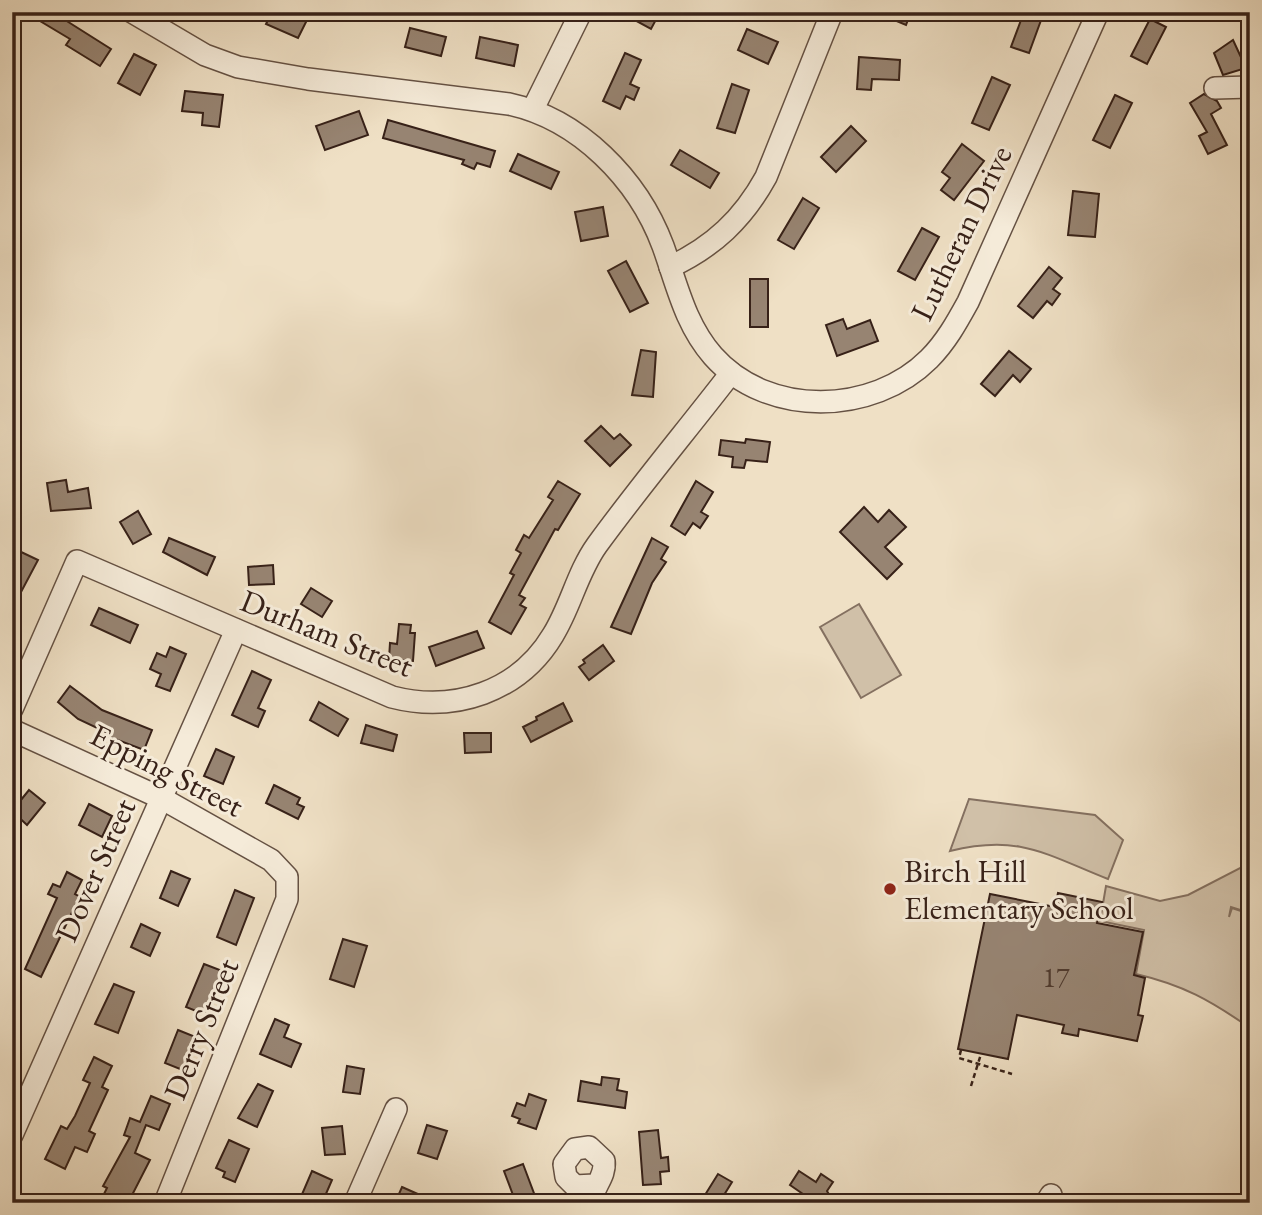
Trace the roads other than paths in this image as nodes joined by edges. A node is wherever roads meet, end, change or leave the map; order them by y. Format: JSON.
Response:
{"nodes":[{"id":1,"x":132,"y":12,"type":"edge"},
{"id":2,"x":581,"y":12,"type":"edge"},
{"id":3,"x":832,"y":12,"type":"edge"},
{"id":4,"x":1098,"y":12,"type":"edge"},
{"id":5,"x":1215,"y":88,"type":"dead end"},
{"id":6,"x":1250,"y":88,"type":"edge"},
{"id":7,"x":533,"y":109,"type":"junction"},
{"id":8,"x":670,"y":267,"type":"junction"},
{"id":9,"x":731,"y":373,"type":"junction"},
{"id":10,"x":236,"y":631,"type":"junction"},
{"id":11,"x":12,"y":709,"type":"edge"},
{"id":12,"x":12,"y":730,"type":"edge"},
{"id":13,"x":161,"y":798,"type":"junction"},
{"id":14,"x":287,"y":877,"type":"joint"},
{"id":15,"x":396,"y":1109,"type":"dead end"},
{"id":16,"x":12,"y":1135,"type":"edge"},
{"id":17,"x":165,"y":1203,"type":"edge"},
{"id":18,"x":355,"y":1203,"type":"edge"}],
"edges":[{"from":1,"to":7,"type":"street"},
{"from":2,"to":7,"type":"street"},
{"from":3,"to":8,"type":"street"},
{"from":4,"to":9,"type":"street","name":"Lutheran Drive"},
{"from":5,"to":6,"type":"street"},
{"from":7,"to":8,"type":"street"},
{"from":8,"to":9,"type":"street"},
{"from":9,"to":10,"type":"street","name":"Durham Street"},
{"from":10,"to":11,"type":"street","name":"Durham Street"},
{"from":10,"to":13,"type":"street","name":"Dover Street"},
{"from":12,"to":13,"type":"street","name":"Epping Street"},
{"from":13,"to":14,"type":"street","name":"Epping Street"},
{"from":13,"to":16,"type":"street","name":"Dover Street"},
{"from":14,"to":17,"type":"street","name":"Derry Street"},
{"from":15,"to":18,"type":"street"}]}
